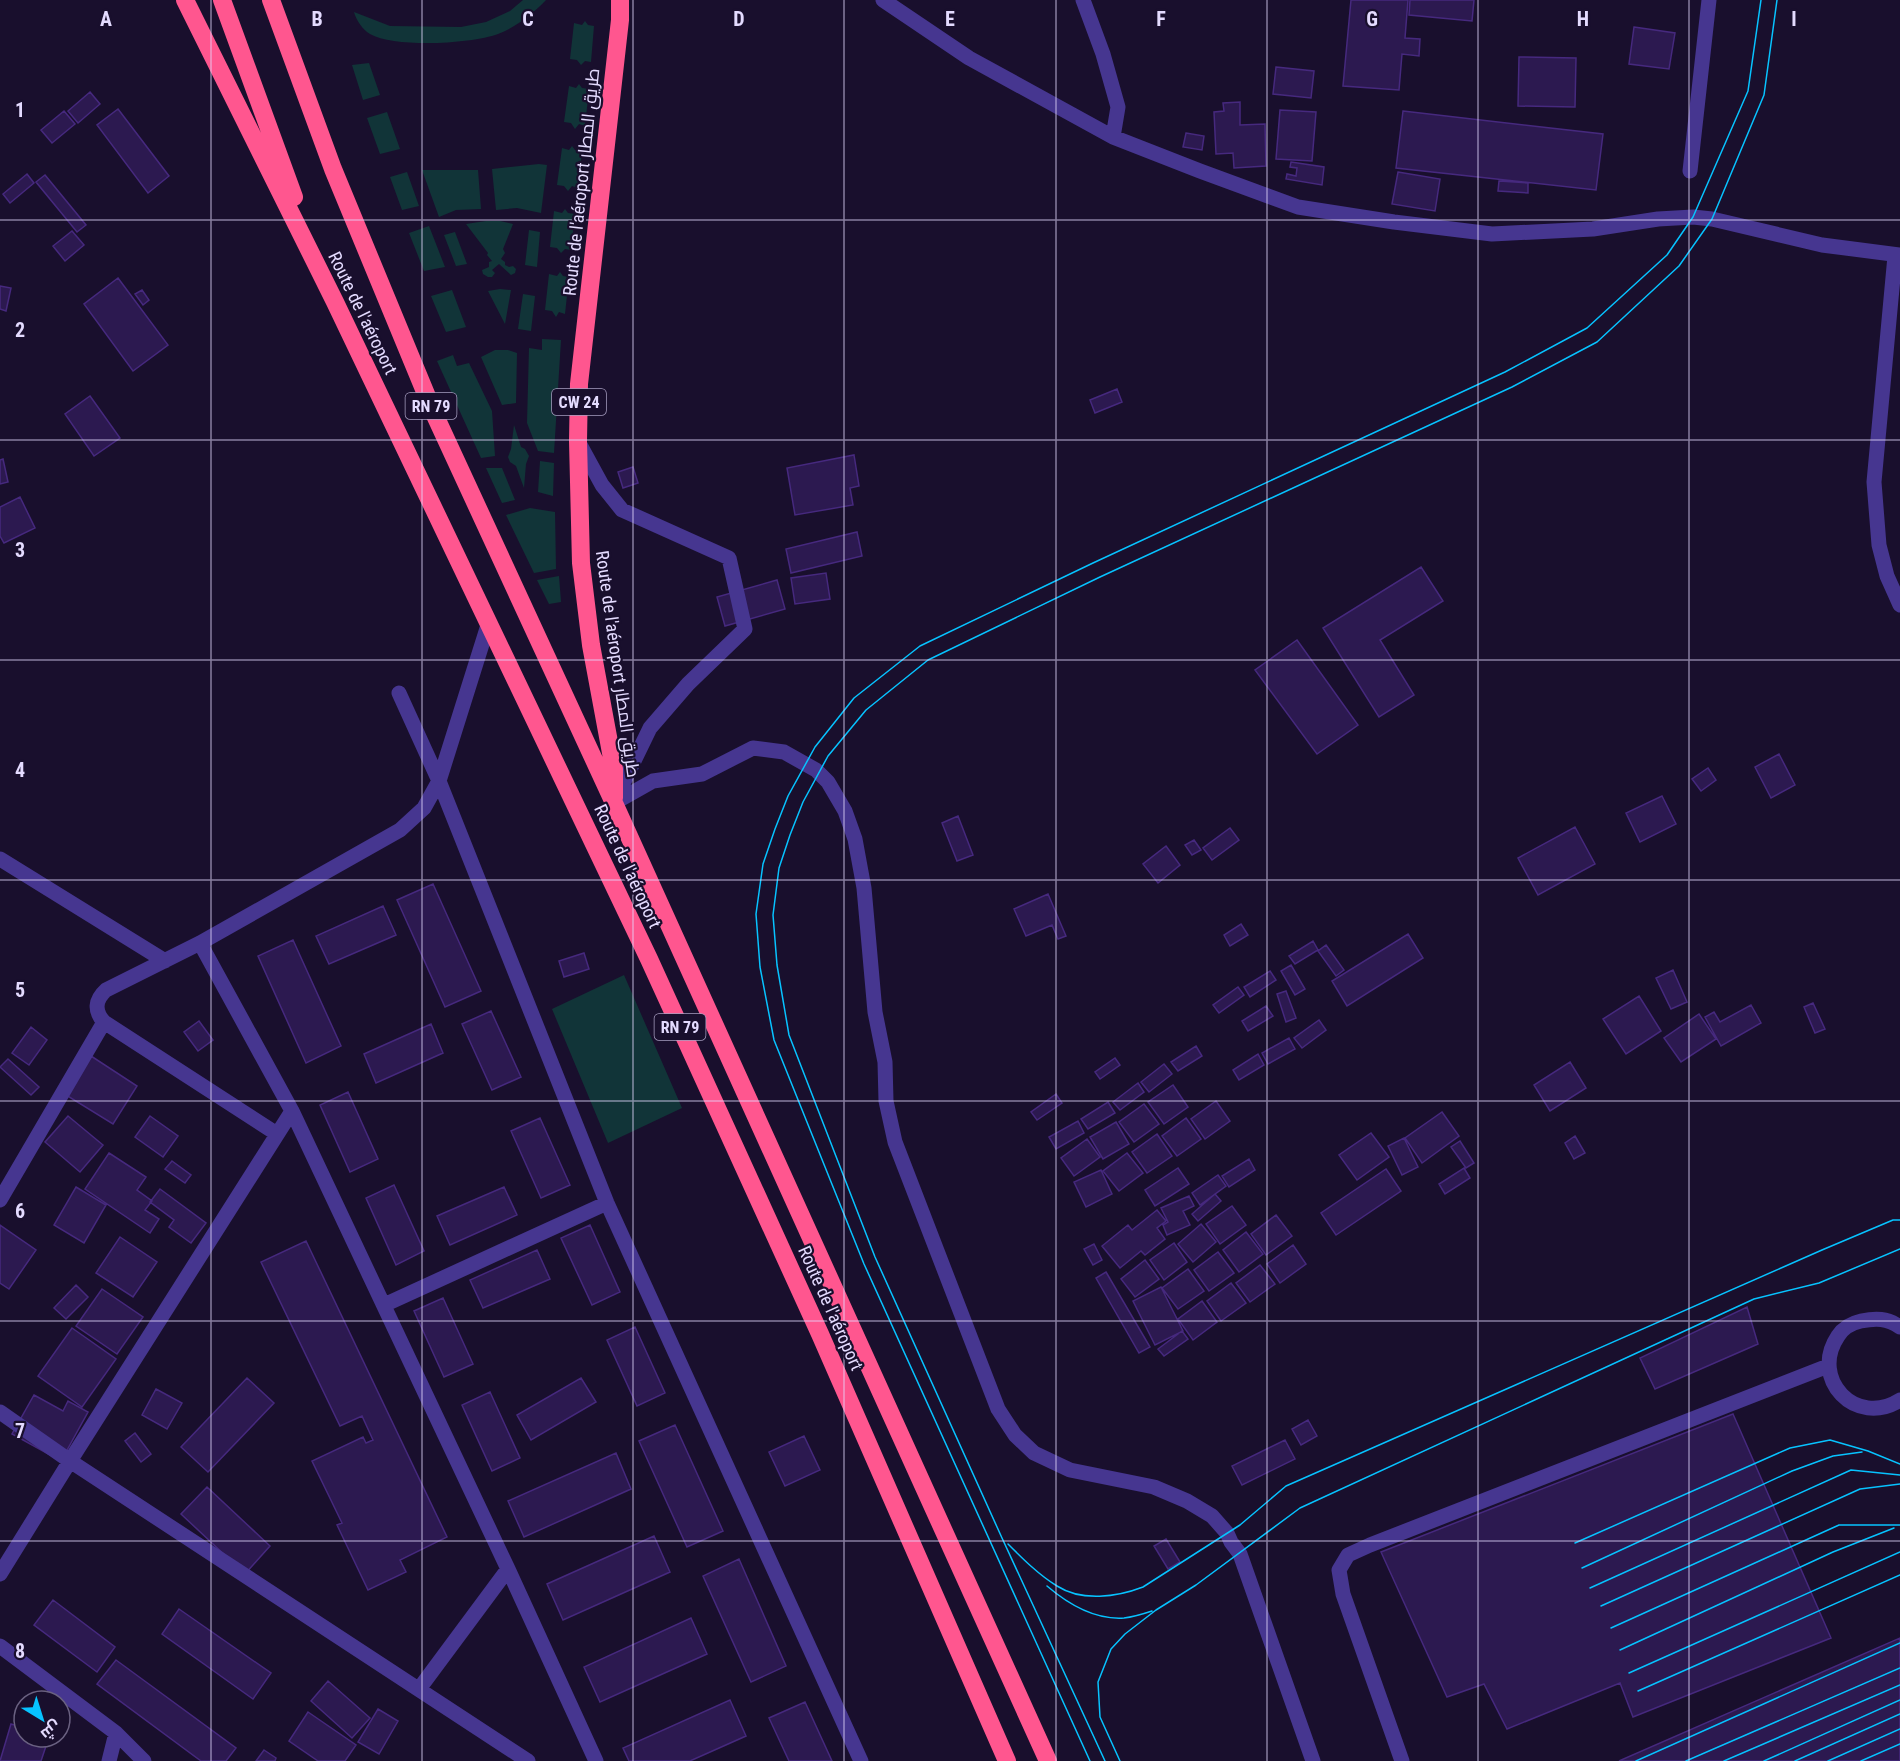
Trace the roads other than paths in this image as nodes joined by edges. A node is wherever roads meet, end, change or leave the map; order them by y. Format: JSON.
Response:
{"nodes":[{"id":1,"x":185,"y":0,"type":"edge"},
{"id":2,"x":222,"y":0,"type":"edge"},
{"id":3,"x":271,"y":0,"type":"edge"},
{"id":4,"x":620,"y":0,"type":"edge"},
{"id":5,"x":883,"y":0,"type":"edge"},
{"id":6,"x":1083,"y":0,"type":"edge"},
{"id":7,"x":1709,"y":0,"type":"edge"},
{"id":8,"x":1113,"y":137,"type":"junction"},
{"id":9,"x":1690,"y":171,"type":"dead end"},
{"id":10,"x":1898,"y":256,"type":"edge"},
{"id":11,"x":335,"y":302,"type":"junction"},
{"id":12,"x":578,"y":441,"type":"junction"},
{"id":13,"x":1900,"y":605,"type":"edge"},
{"id":14,"x":489,"y":622,"type":"junction"},
{"id":15,"x":399,"y":693,"type":"dead end"},
{"id":16,"x":439,"y":782,"type":"junction"},
{"id":17,"x":614,"y":803,"type":"junction"},
{"id":18,"x":0,"y":859,"type":"edge"},
{"id":19,"x":200,"y":943,"type":"junction"},
{"id":20,"x":165,"y":960,"type":"junction"},
{"id":21,"x":104,"y":1022,"type":"junction"},
{"id":22,"x":730,"y":1060,"type":"joint"},
{"id":23,"x":292,"y":1111,"type":"junction"},
{"id":24,"x":277,"y":1134,"type":"junction"},
{"id":25,"x":0,"y":1200,"type":"edge"},
{"id":26,"x":607,"y":1203,"type":"junction"},
{"id":27,"x":384,"y":1305,"type":"junction"},
{"id":28,"x":1900,"y":1327,"type":"edge"},
{"id":29,"x":1828,"y":1366,"type":"junction"},
{"id":30,"x":1900,"y":1400,"type":"edge"},
{"id":31,"x":0,"y":1412,"type":"edge"},
{"id":32,"x":70,"y":1461,"type":"junction"},
{"id":33,"x":508,"y":1569,"type":"junction"},
{"id":34,"x":0,"y":1574,"type":"edge"},
{"id":35,"x":0,"y":1646,"type":"edge"},
{"id":36,"x":419,"y":1689,"type":"junction"},
{"id":37,"x":117,"y":1733,"type":"junction"},
{"id":38,"x":110,"y":1761,"type":"edge"},
{"id":39,"x":144,"y":1761,"type":"edge"},
{"id":40,"x":528,"y":1761,"type":"edge"},
{"id":41,"x":596,"y":1761,"type":"edge"},
{"id":42,"x":861,"y":1761,"type":"edge"},
{"id":43,"x":1007,"y":1761,"type":"edge"},
{"id":44,"x":1048,"y":1761,"type":"edge"},
{"id":45,"x":1313,"y":1761,"type":"edge"},
{"id":46,"x":1402,"y":1761,"type":"edge"}],
"edges":[{"from":1,"to":11,"type":"highway","name":"Route de l'aéroport"},
{"from":2,"to":11,"type":"highway","number":"RN 79"},
{"from":3,"to":17,"type":"highway","number":"RN 79"},
{"from":4,"to":12,"type":"highway","name":"Route de l'aéroport طريق المطار","number":"CW 24"},
{"from":5,"to":8,"type":"street"},
{"from":6,"to":8,"type":"street"},
{"from":7,"to":9,"type":"street"},
{"from":8,"to":10,"type":"street"},
{"from":10,"to":13,"type":"street"},
{"from":11,"to":14,"type":"highway","name":"Route de l'aéroport","number":"RN 79"},
{"from":12,"to":17,"type":"highway","name":"Route de l'aéroport طريق المطار","number":"CW 24"},
{"from":12,"to":17,"type":"street"},
{"from":14,"to":16,"type":"street"},
{"from":14,"to":43,"type":"highway","name":"Route de l'aéroport","number":"RN 79"},
{"from":15,"to":16,"type":"street"},
{"from":16,"to":19,"type":"street"},
{"from":16,"to":26,"type":"street"},
{"from":17,"to":22,"type":"highway","name":"Route de l'aéroport طريق المطار","number":"RN 79"},
{"from":17,"to":45,"type":"street"},
{"from":18,"to":20,"type":"street"},
{"from":19,"to":20,"type":"street"},
{"from":19,"to":23,"type":"street"},
{"from":20,"to":21,"type":"street"},
{"from":21,"to":24,"type":"street"},
{"from":21,"to":25,"type":"street"},
{"from":22,"to":44,"type":"highway","name":"Route de l'aéroport","number":"RN 79"},
{"from":23,"to":24,"type":"street"},
{"from":23,"to":27,"type":"street"},
{"from":24,"to":32,"type":"street"},
{"from":26,"to":27,"type":"street"},
{"from":26,"to":42,"type":"street"},
{"from":27,"to":33,"type":"street"},
{"from":28,"to":29,"type":"street"},
{"from":29,"to":30,"type":"street"},
{"from":29,"to":46,"type":"street"},
{"from":31,"to":32,"type":"street"},
{"from":32,"to":34,"type":"street"},
{"from":32,"to":36,"type":"street"},
{"from":33,"to":36,"type":"street"},
{"from":33,"to":41,"type":"street"},
{"from":35,"to":37,"type":"street"},
{"from":36,"to":40,"type":"street"},
{"from":37,"to":38,"type":"street"},
{"from":37,"to":39,"type":"street"}]}
